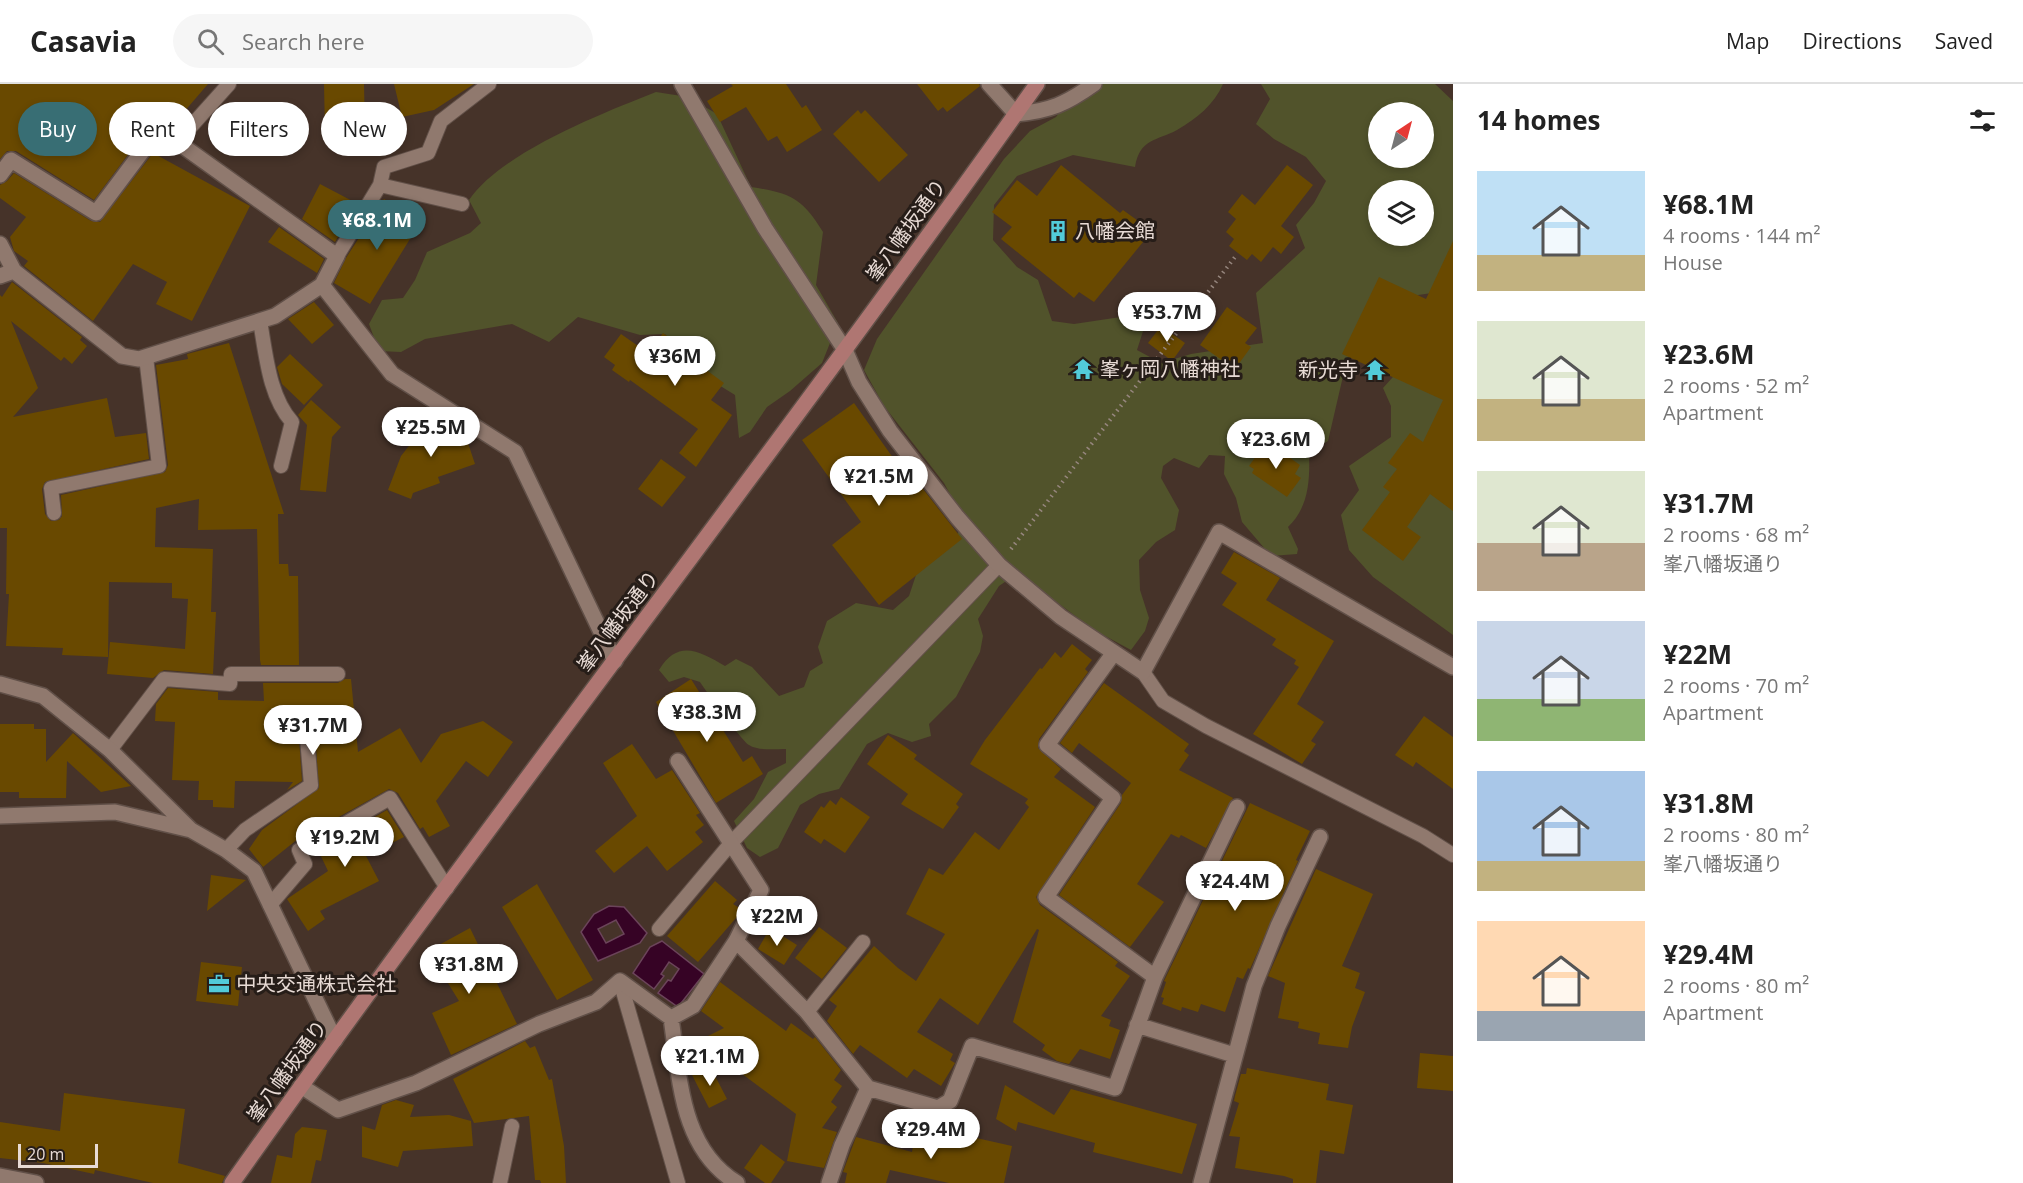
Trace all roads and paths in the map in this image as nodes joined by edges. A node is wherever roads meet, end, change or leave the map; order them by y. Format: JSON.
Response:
{"nodes":[{"id":1,"x":229,"y":84,"type":"edge"},
{"id":2,"x":489,"y":84,"type":"edge"},
{"id":3,"x":682,"y":84,"type":"edge"},
{"id":4,"x":989,"y":84,"type":"edge"},
{"id":5,"x":1037,"y":84,"type":"edge"},
{"id":6,"x":1095,"y":84,"type":"edge"},
{"id":7,"x":1016,"y":114,"type":"junction"},
{"id":8,"x":196,"y":121,"type":"edge"},
{"id":9,"x":139,"y":156,"type":"edge"},
{"id":10,"x":196,"y":156,"type":"edge"},
{"id":11,"x":0,"y":175,"type":"edge"},
{"id":12,"x":380,"y":185,"type":"junction"},
{"id":13,"x":462,"y":204,"type":"dead end"},
{"id":14,"x":0,"y":244,"type":"edge"},
{"id":15,"x":337,"y":256,"type":"junction"},
{"id":16,"x":1235,"y":257,"type":"dead end"},
{"id":17,"x":7,"y":274,"type":"edge"},
{"id":18,"x":322,"y":285,"type":"junction"},
{"id":19,"x":260,"y":321,"type":"junction"},
{"id":20,"x":845,"y":350,"type":"junction"},
{"id":21,"x":146,"y":357,"type":"junction"},
{"id":22,"x":281,"y":466,"type":"dead end"},
{"id":23,"x":54,"y":513,"type":"dead end"},
{"id":24,"x":999,"y":565,"type":"junction"},
{"id":25,"x":1113,"y":654,"type":"junction"},
{"id":26,"x":615,"y":661,"type":"junction"},
{"id":27,"x":1453,"y":668,"type":"edge"},
{"id":28,"x":1143,"y":672,"type":"junction"},
{"id":29,"x":338,"y":674,"type":"dead end"},
{"id":30,"x":0,"y":684,"type":"edge"},
{"id":31,"x":306,"y":726,"type":"dead end"},
{"id":32,"x":110,"y":750,"type":"junction"},
{"id":33,"x":678,"y":761,"type":"dead end"},
{"id":34,"x":1237,"y":807,"type":"dead end"},
{"id":35,"x":0,"y":816,"type":"edge"},
{"id":36,"x":190,"y":830,"type":"junction"},
{"id":37,"x":1320,"y":837,"type":"dead end"},
{"id":38,"x":732,"y":842,"type":"junction"},
{"id":39,"x":226,"y":850,"type":"junction"},
{"id":40,"x":1453,"y":855,"type":"edge"},
{"id":41,"x":447,"y":888,"type":"junction"},
{"id":42,"x":270,"y":905,"type":"junction"},
{"id":43,"x":659,"y":929,"type":"dead end"},
{"id":44,"x":736,"y":941,"type":"junction"},
{"id":45,"x":863,"y":942,"type":"dead end"},
{"id":46,"x":1155,"y":977,"type":"junction"},
{"id":47,"x":620,"y":981,"type":"junction"},
{"id":48,"x":807,"y":1012,"type":"junction"},
{"id":49,"x":672,"y":1018,"type":"junction"},
{"id":50,"x":1137,"y":1025,"type":"junction"},
{"id":51,"x":334,"y":1040,"type":"junction"},
{"id":52,"x":1234,"y":1055,"type":"junction"},
{"id":53,"x":301,"y":1086,"type":"junction"},
{"id":54,"x":868,"y":1088,"type":"junction"},
{"id":55,"x":512,"y":1126,"type":"dead end"},
{"id":56,"x":0,"y":1176,"type":"edge"},
{"id":57,"x":36,"y":1183,"type":"edge"},
{"id":58,"x":232,"y":1183,"type":"edge"},
{"id":59,"x":500,"y":1183,"type":"edge"},
{"id":60,"x":678,"y":1183,"type":"edge"},
{"id":61,"x":737,"y":1183,"type":"edge"},
{"id":62,"x":829,"y":1183,"type":"edge"},
{"id":63,"x":1201,"y":1183,"type":"edge"}],
"edges":[{"from":1,"to":8,"type":"lane"},
{"from":2,"to":12,"type":"lane"},
{"from":3,"to":20,"type":"street"},
{"from":4,"to":7,"type":"street"},
{"from":5,"to":7,"type":"street","name":"峯八幡坂通り"},
{"from":6,"to":7,"type":"street"},
{"from":7,"to":20,"type":"street","name":"峯八幡坂通り"},
{"from":9,"to":11,"type":"street"},
{"from":10,"to":15,"type":"street"},
{"from":12,"to":13,"type":"lane"},
{"from":12,"to":15,"type":"lane"},
{"from":14,"to":17,"type":"street"},
{"from":15,"to":18,"type":"street"},
{"from":16,"to":24,"type":"path"},
{"from":17,"to":21,"type":"street"},
{"from":18,"to":19,"type":"street"},
{"from":18,"to":26,"type":"street"},
{"from":19,"to":21,"type":"street"},
{"from":19,"to":22,"type":"lane"},
{"from":20,"to":24,"type":"street"},
{"from":20,"to":26,"type":"street","name":"峯八幡坂通り"},
{"from":21,"to":23,"type":"lane"},
{"from":24,"to":25,"type":"street"},
{"from":24,"to":38,"type":"lane"},
{"from":25,"to":28,"type":"street"},
{"from":25,"to":46,"type":"street"},
{"from":26,"to":41,"type":"street","name":"峯八幡坂通り"},
{"from":27,"to":28,"type":"street"},
{"from":28,"to":40,"type":"lane"},
{"from":29,"to":32,"type":"lane"},
{"from":30,"to":32,"type":"street"},
{"from":31,"to":39,"type":"lane"},
{"from":32,"to":36,"type":"street"},
{"from":33,"to":38,"type":"street"},
{"from":34,"to":46,"type":"street"},
{"from":35,"to":36,"type":"street"},
{"from":36,"to":39,"type":"street"},
{"from":37,"to":52,"type":"street"},
{"from":38,"to":43,"type":"lane"},
{"from":38,"to":44,"type":"street"},
{"from":39,"to":42,"type":"street"},
{"from":41,"to":42,"type":"lane"},
{"from":41,"to":51,"type":"street","name":"峯八幡坂通り"},
{"from":42,"to":51,"type":"street"},
{"from":44,"to":48,"type":"street"},
{"from":44,"to":49,"type":"street"},
{"from":45,"to":48,"type":"lane"},
{"from":46,"to":50,"type":"street"},
{"from":47,"to":49,"type":"street"},
{"from":47,"to":53,"type":"street"},
{"from":47,"to":60,"type":"lane"},
{"from":48,"to":54,"type":"street"},
{"from":49,"to":61,"type":"street"},
{"from":50,"to":52,"type":"street"},
{"from":50,"to":54,"type":"street"},
{"from":51,"to":53,"type":"street","name":"峯八幡坂通り"},
{"from":52,"to":63,"type":"street"},
{"from":53,"to":58,"type":"street","name":"峯八幡坂通り"},
{"from":54,"to":62,"type":"street"},
{"from":55,"to":59,"type":"lane"},
{"from":56,"to":57,"type":"street"}]}
